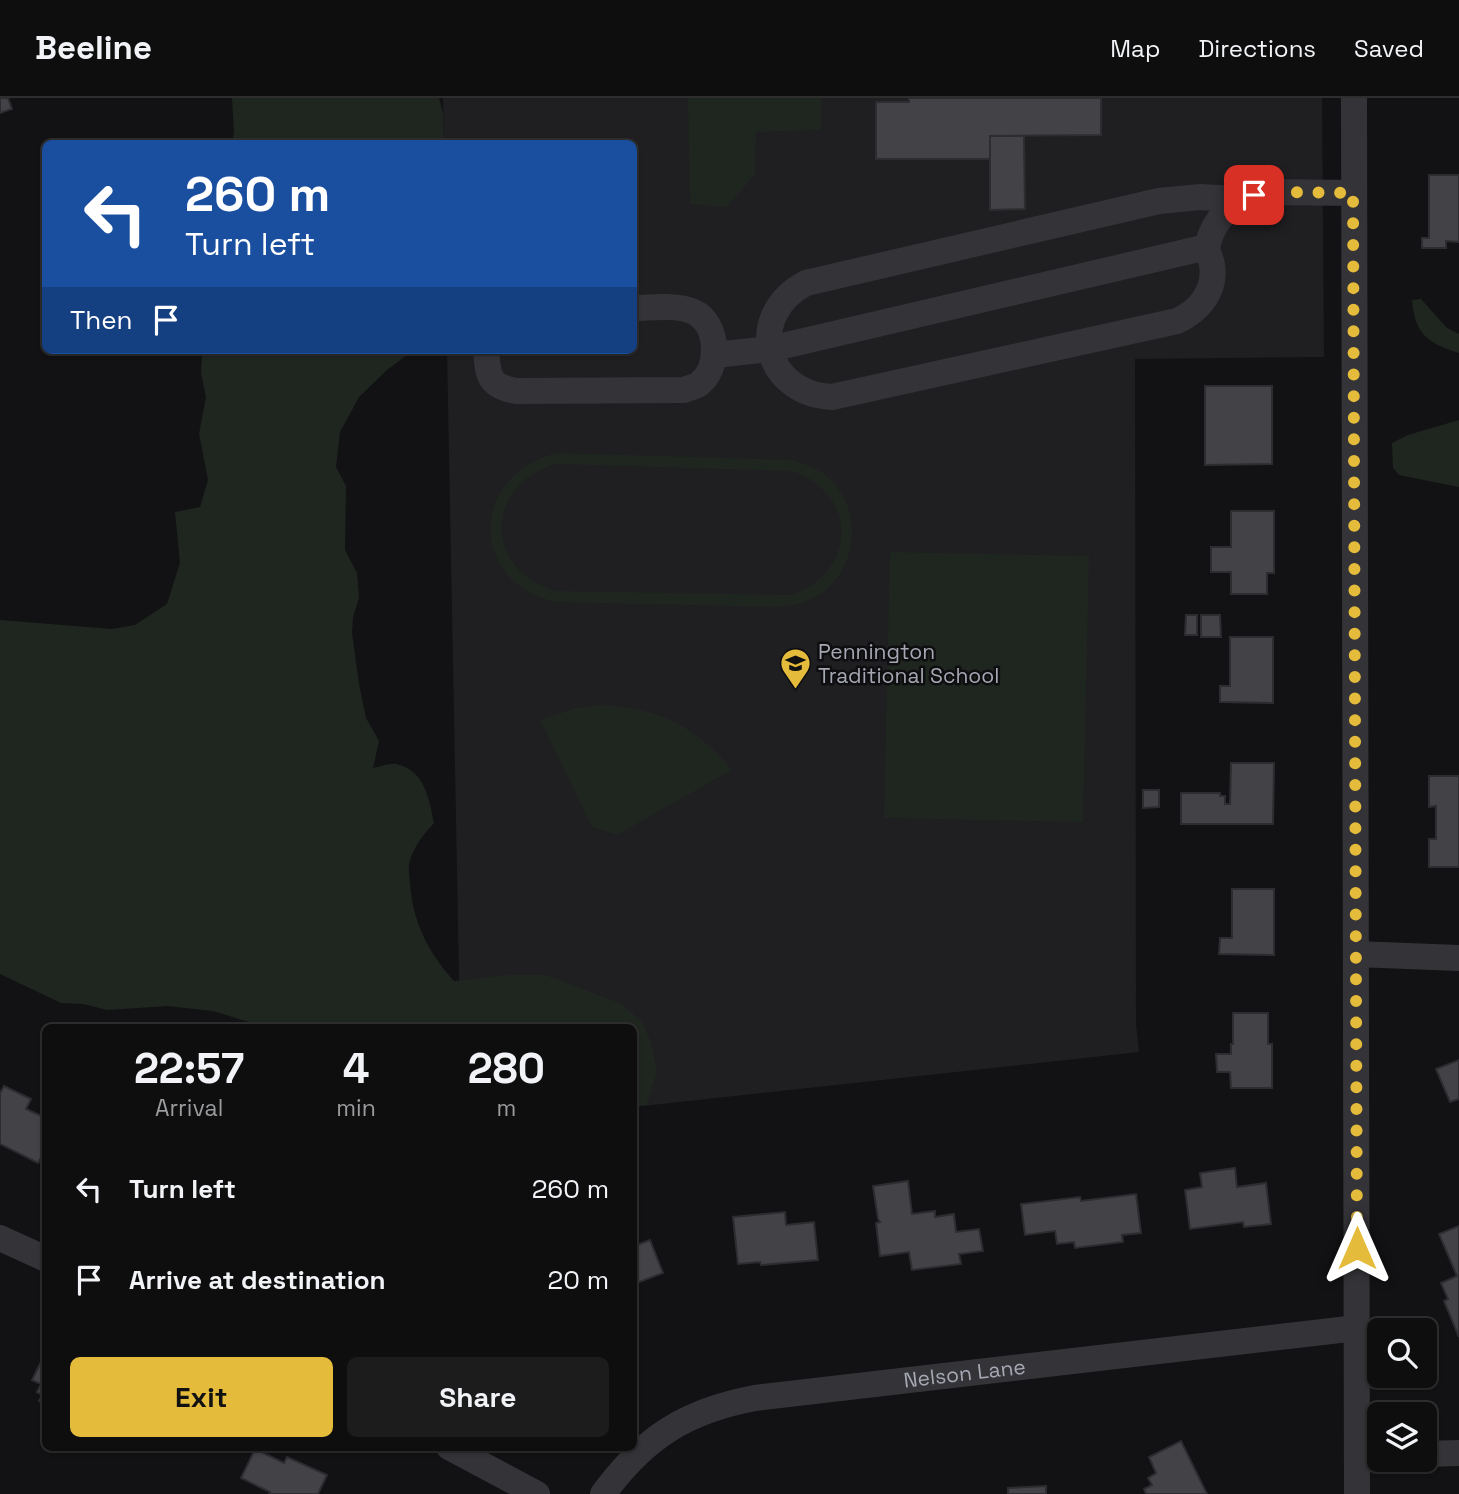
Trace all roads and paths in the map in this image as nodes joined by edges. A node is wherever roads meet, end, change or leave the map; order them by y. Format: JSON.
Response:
{"nodes":[{"id":1,"x":1354,"y":98,"type":"edge"},
{"id":2,"x":1353,"y":193,"type":"junction"},
{"id":3,"x":1237,"y":199,"type":"junction"},
{"id":4,"x":1207,"y":247,"type":"junction"},
{"id":5,"x":637,"y":308,"type":"edge"},
{"id":6,"x":770,"y":349,"type":"junction"},
{"id":7,"x":486,"y":354,"type":"edge"},
{"id":8,"x":715,"y":355,"type":"junction"},
{"id":9,"x":1356,"y":954,"type":"junction"},
{"id":10,"x":1459,"y":958,"type":"edge"},
{"id":11,"x":0,"y":1238,"type":"edge"},
{"id":12,"x":42,"y":1257,"type":"edge"},
{"id":13,"x":1357,"y":1328,"type":"junction"},
{"id":14,"x":1367,"y":1445,"type":"edge"},
{"id":15,"x":456,"y":1451,"type":"edge"},
{"id":16,"x":1459,"y":1453,"type":"edge"},
{"id":17,"x":1437,"y":1454,"type":"edge"},
{"id":18,"x":1367,"y":1460,"type":"edge"},
{"id":19,"x":537,"y":1494,"type":"edge"},
{"id":20,"x":603,"y":1494,"type":"edge"},
{"id":21,"x":1357,"y":1494,"type":"edge"}],
"edges":[{"from":1,"to":2,"type":"street"},
{"from":2,"to":3,"type":"street"},
{"from":2,"to":9,"type":"street"},
{"from":3,"to":4,"type":"street"},
{"from":3,"to":6,"type":"street"},
{"from":4,"to":6,"type":"street"},
{"from":4,"to":6,"type":"street"},
{"from":5,"to":8,"type":"street"},
{"from":6,"to":8,"type":"street"},
{"from":7,"to":8,"type":"street"},
{"from":9,"to":10,"type":"street"},
{"from":9,"to":13,"type":"street"},
{"from":11,"to":12,"type":"street"},
{"from":13,"to":14,"type":"street"},
{"from":13,"to":20,"type":"street","name":"Nelson Lane"},
{"from":15,"to":19,"type":"street"},
{"from":16,"to":17,"type":"street"},
{"from":18,"to":21,"type":"street"}]}
